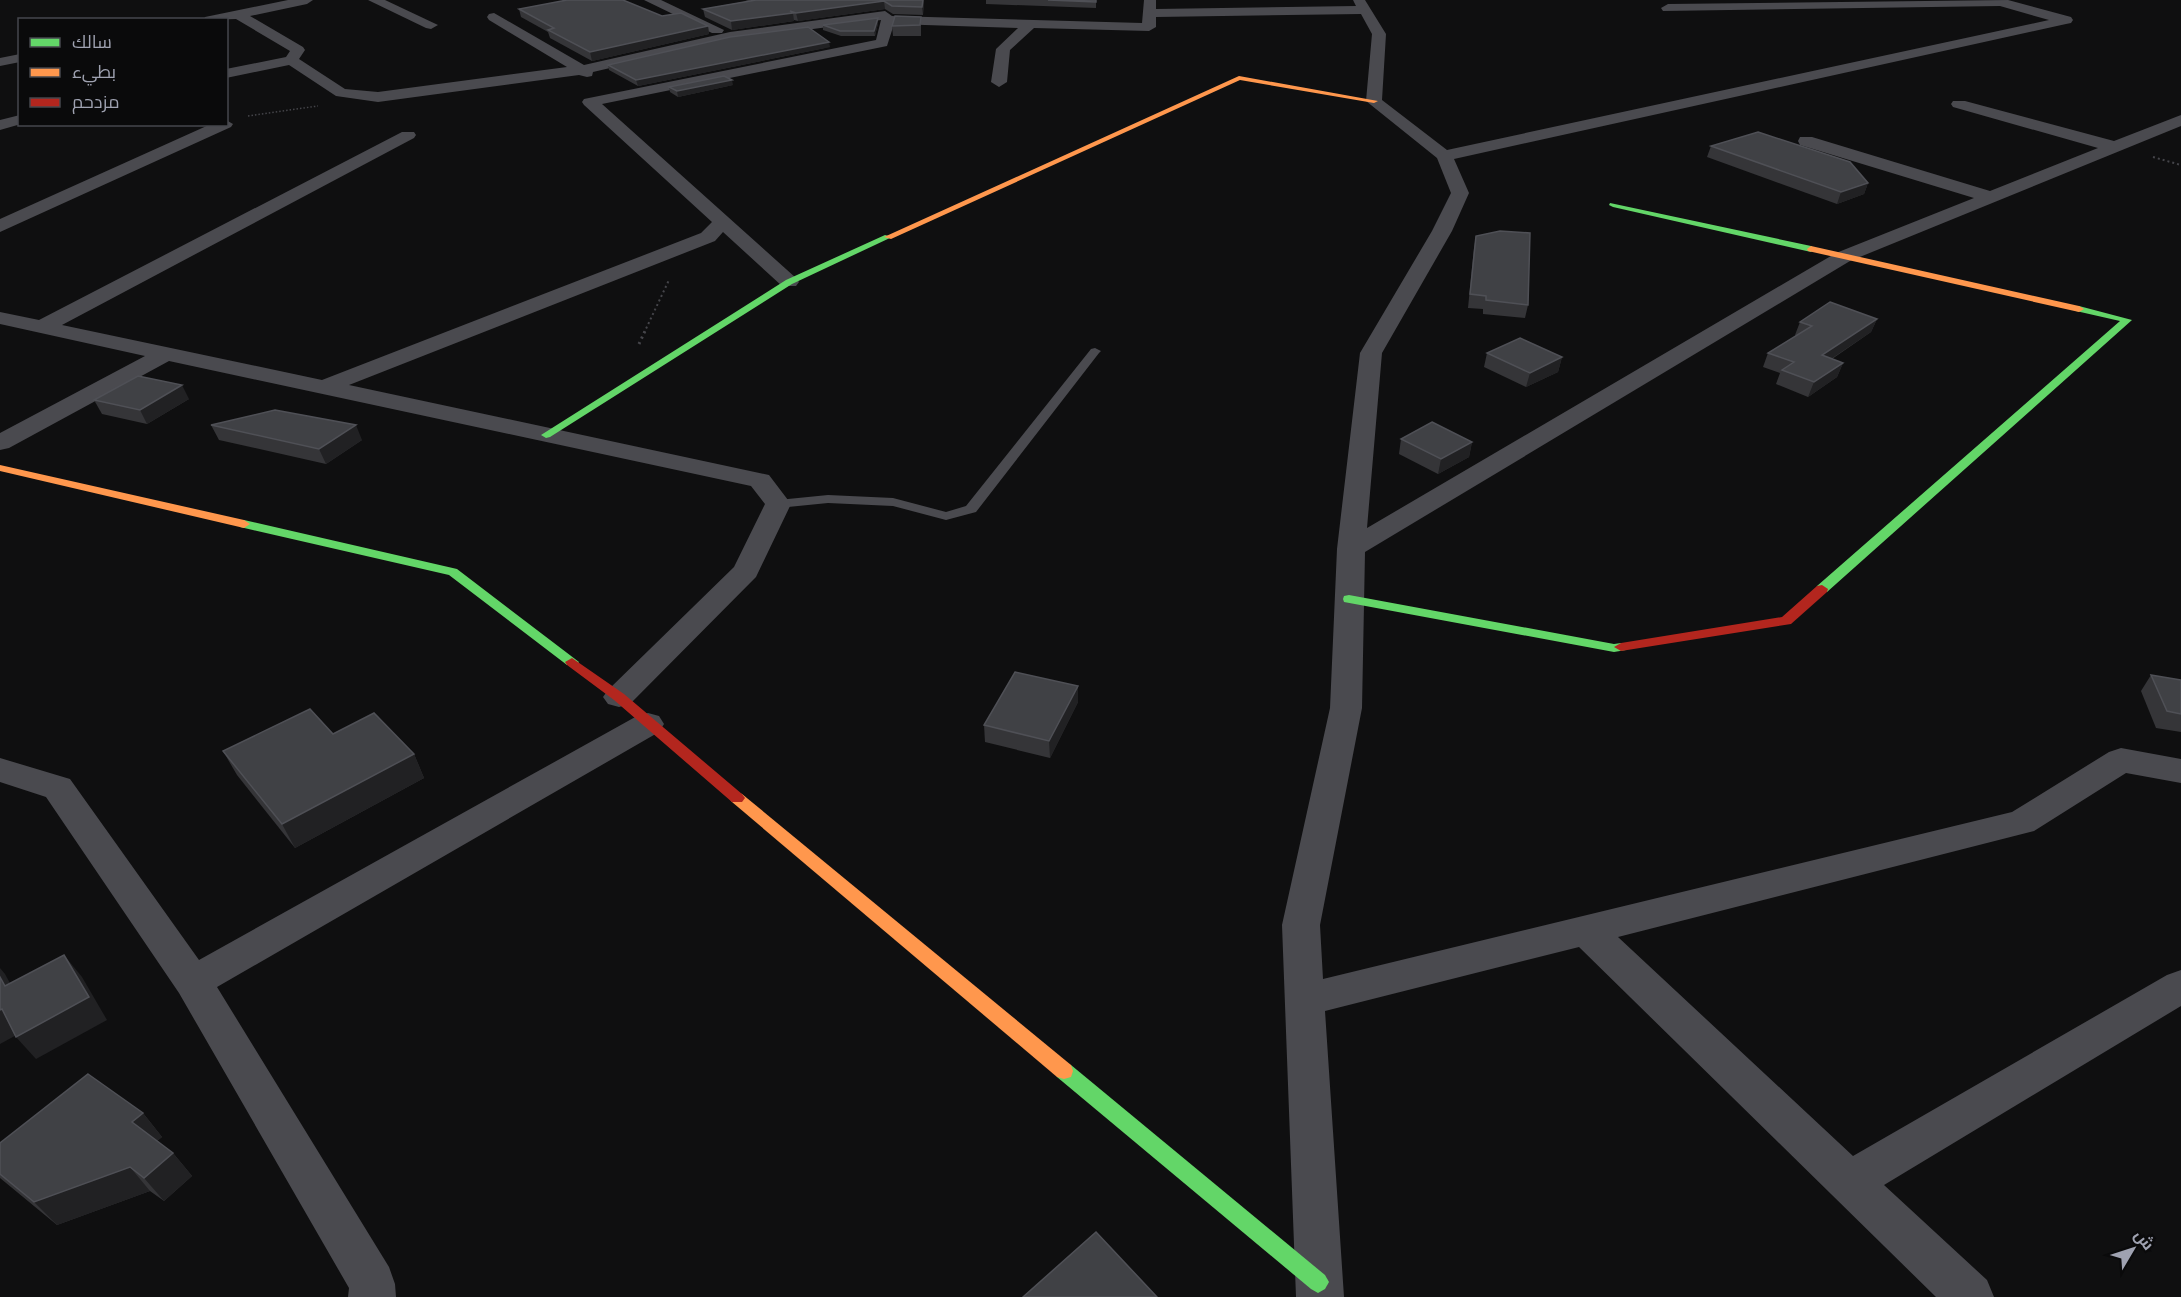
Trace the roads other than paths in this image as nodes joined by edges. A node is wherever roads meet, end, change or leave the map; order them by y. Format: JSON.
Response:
{"nodes":[{"id":1,"x":306,"y":0,"type":"edge"},
{"id":2,"x":374,"y":0,"type":"edge"},
{"id":3,"x":651,"y":0,"type":"edge"},
{"id":4,"x":2001,"y":1,"type":"edge"},
{"id":5,"x":1362,"y":5,"type":"edge"},
{"id":6,"x":1151,"y":7,"type":"edge"},
{"id":7,"x":1668,"y":8,"type":"dead end"},
{"id":8,"x":238,"y":14,"type":"junction"},
{"id":9,"x":494,"y":17,"type":"dead end"},
{"id":10,"x":219,"y":18,"type":"edge"},
{"id":11,"x":888,"y":20,"type":"junction"},
{"id":12,"x":1030,"y":24,"type":"junction"},
{"id":13,"x":431,"y":25,"type":"dead end"},
{"id":14,"x":730,"y":36,"type":"junction"},
{"id":15,"x":18,"y":58,"type":"edge"},
{"id":16,"x":291,"y":60,"type":"junction"},
{"id":17,"x":0,"y":62,"type":"edge"},
{"id":18,"x":581,"y":70,"type":"junction"},
{"id":19,"x":228,"y":74,"type":"edge"},
{"id":20,"x":999,"y":82,"type":"dead end"},
{"id":21,"x":626,"y":95,"type":"junction"},
{"id":22,"x":1374,"y":101,"type":"junction"},
{"id":23,"x":1959,"y":104,"type":"dead end"},
{"id":24,"x":244,"y":116,"type":"road end"},
{"id":25,"x":2181,"y":120,"type":"edge"},
{"id":26,"x":228,"y":123,"type":"edge"},
{"id":27,"x":222,"y":126,"type":"edge"},
{"id":28,"x":408,"y":135,"type":"dead end"},
{"id":29,"x":1806,"y":141,"type":"dead end"},
{"id":30,"x":2115,"y":147,"type":"junction"},
{"id":31,"x":1444,"y":156,"type":"junction"},
{"id":32,"x":1991,"y":197,"type":"junction"},
{"id":33,"x":1613,"y":206,"type":"dead end"},
{"id":34,"x":722,"y":222,"type":"junction"},
{"id":35,"x":0,"y":226,"type":"edge"},
{"id":36,"x":1843,"y":256,"type":"junction"},
{"id":37,"x":789,"y":282,"type":"junction"},
{"id":38,"x":0,"y":318,"type":"edge"},
{"id":39,"x":42,"y":327,"type":"junction"},
{"id":40,"x":1095,"y":351,"type":"dead end"},
{"id":41,"x":167,"y":353,"type":"junction"},
{"id":42,"x":324,"y":387,"type":"junction"},
{"id":43,"x":546,"y":435,"type":"junction"},
{"id":44,"x":0,"y":443,"type":"edge"},
{"id":45,"x":0,"y":468,"type":"edge"},
{"id":46,"x":778,"y":504,"type":"junction"},
{"id":47,"x":1351,"y":549,"type":"junction"},
{"id":48,"x":1349,"y":599,"type":"junction"},
{"id":49,"x":619,"y":697,"type":"junction"},
{"id":50,"x":648,"y":724,"type":"junction"},
{"id":51,"x":0,"y":770,"type":"edge"},
{"id":52,"x":2181,"y":771,"type":"edge"},
{"id":53,"x":1586,"y":930,"type":"junction"},
{"id":54,"x":193,"y":982,"type":"junction"},
{"id":55,"x":2181,"y":986,"type":"edge"},
{"id":56,"x":1304,"y":1000,"type":"junction"},
{"id":57,"x":1850,"y":1182,"type":"junction"},
{"id":58,"x":1319,"y":1289,"type":"edge"},
{"id":59,"x":372,"y":1297,"type":"edge"},
{"id":60,"x":1970,"y":1297,"type":"edge"}],
"edges":[{"from":1,"to":8,"type":"street"},
{"from":2,"to":13,"type":"street"},
{"from":3,"to":14,"type":"street"},
{"from":4,"to":7,"type":"street"},
{"from":4,"to":31,"type":"street"},
{"from":5,"to":6,"type":"street"},
{"from":5,"to":22,"type":"street"},
{"from":6,"to":12,"type":"street"},
{"from":8,"to":10,"type":"street"},
{"from":8,"to":16,"type":"street"},
{"from":9,"to":18,"type":"street"},
{"from":11,"to":12,"type":"street"},
{"from":11,"to":14,"type":"street"},
{"from":11,"to":21,"type":"street"},
{"from":12,"to":20,"type":"street"},
{"from":14,"to":18,"type":"street"},
{"from":15,"to":17,"type":"street"},
{"from":16,"to":18,"type":"street"},
{"from":16,"to":19,"type":"street"},
{"from":18,"to":21,"type":"street"},
{"from":21,"to":34,"type":"street"},
{"from":22,"to":31,"type":"street"},
{"from":22,"to":37,"type":"street"},
{"from":23,"to":30,"type":"street"},
{"from":24,"to":26,"type":"street"},
{"from":25,"to":30,"type":"street"},
{"from":27,"to":35,"type":"street"},
{"from":28,"to":39,"type":"street"},
{"from":29,"to":32,"type":"street"},
{"from":30,"to":32,"type":"street"},
{"from":31,"to":47,"type":"street"},
{"from":32,"to":36,"type":"street"},
{"from":33,"to":36,"type":"street"},
{"from":34,"to":37,"type":"street"},
{"from":34,"to":42,"type":"street"},
{"from":36,"to":47,"type":"street"},
{"from":36,"to":48,"type":"street"},
{"from":37,"to":43,"type":"street"},
{"from":38,"to":39,"type":"street"},
{"from":39,"to":41,"type":"street"},
{"from":40,"to":46,"type":"lane"},
{"from":41,"to":42,"type":"street"},
{"from":41,"to":44,"type":"street"},
{"from":42,"to":43,"type":"street"},
{"from":43,"to":46,"type":"street"},
{"from":45,"to":49,"type":"street"},
{"from":46,"to":49,"type":"street"},
{"from":47,"to":48,"type":"street"},
{"from":48,"to":56,"type":"street"},
{"from":49,"to":50,"type":"street"},
{"from":50,"to":54,"type":"street"},
{"from":50,"to":58,"type":"street"},
{"from":51,"to":54,"type":"street"},
{"from":52,"to":53,"type":"street"},
{"from":53,"to":56,"type":"street"},
{"from":53,"to":57,"type":"street"},
{"from":54,"to":59,"type":"street"},
{"from":55,"to":57,"type":"street"},
{"from":56,"to":58,"type":"street"},
{"from":57,"to":60,"type":"street"}]}
